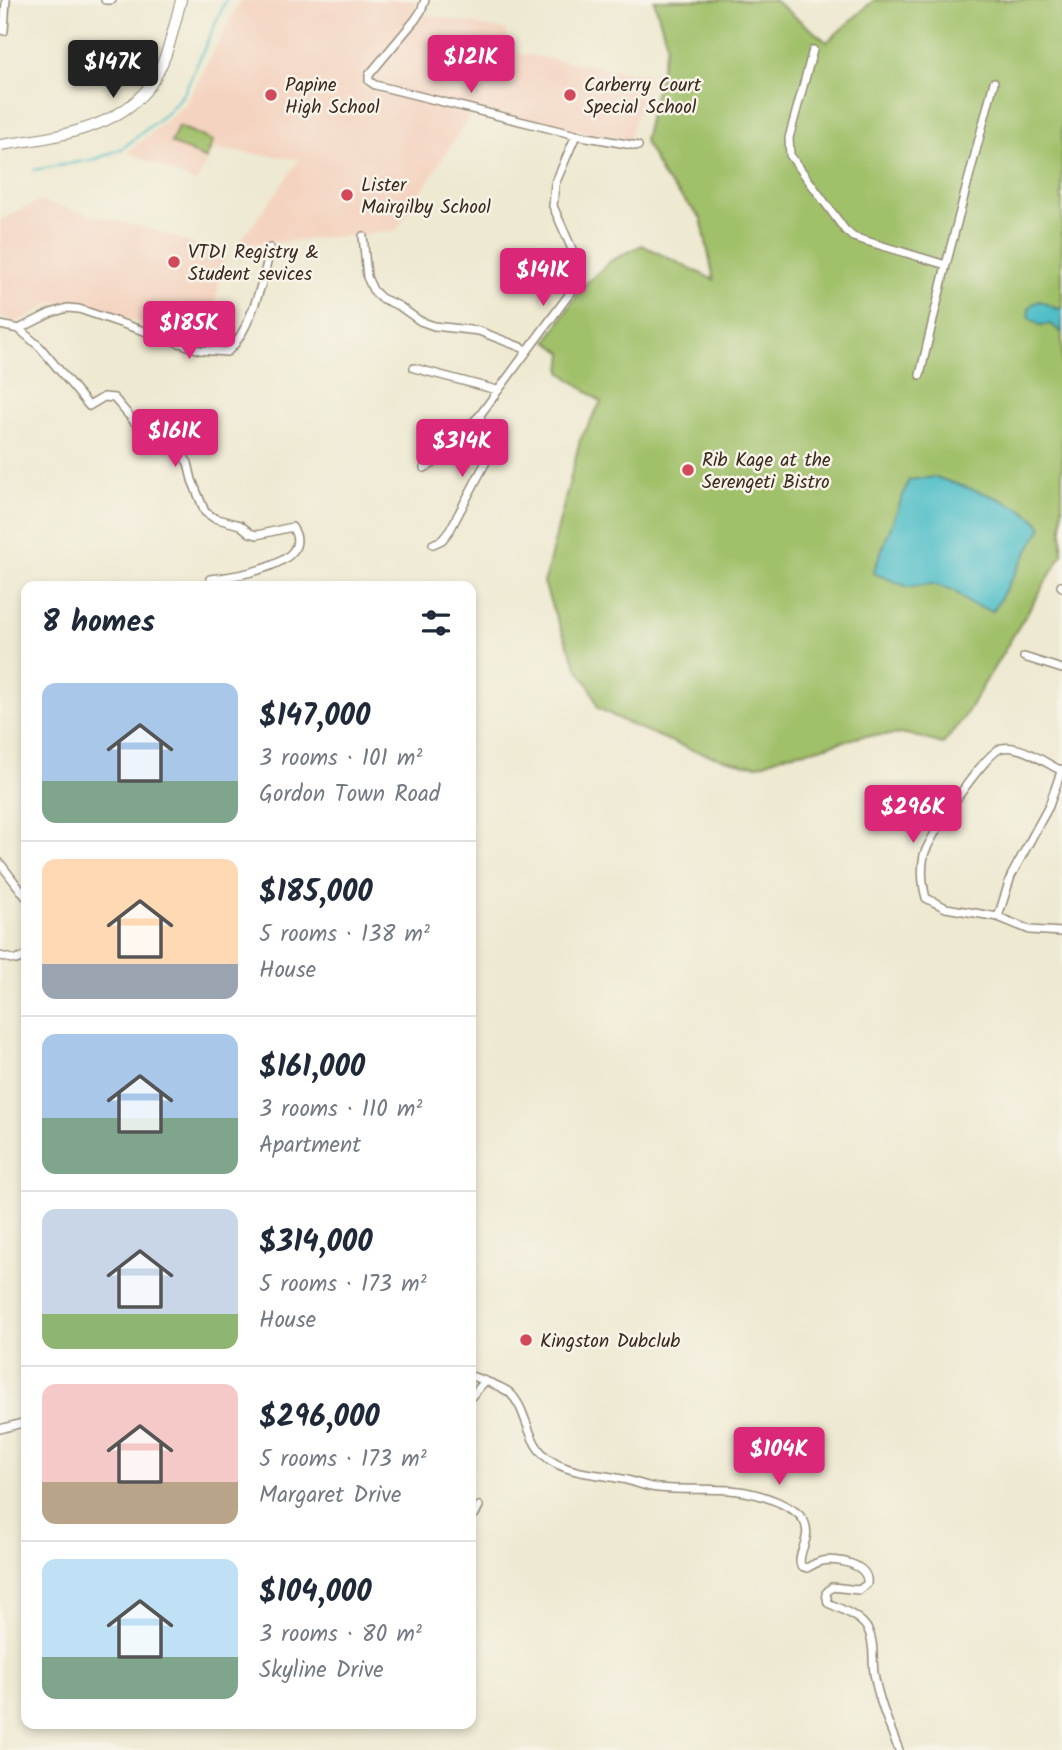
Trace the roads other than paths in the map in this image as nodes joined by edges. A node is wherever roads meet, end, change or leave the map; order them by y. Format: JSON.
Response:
{"nodes":[{"id":1,"x":6,"y":0,"type":"edge"},
{"id":2,"x":105,"y":0,"type":"edge"},
{"id":3,"x":111,"y":0,"type":"edge"},
{"id":4,"x":181,"y":0,"type":"edge"},
{"id":5,"x":425,"y":0,"type":"edge"},
{"id":6,"x":4,"y":31,"type":"dead end"},
{"id":7,"x":813,"y":50,"type":"dead end"},
{"id":8,"x":994,"y":82,"type":"dead end"},
{"id":9,"x":576,"y":135,"type":"junction"},
{"id":10,"x":0,"y":145,"type":"edge"},
{"id":11,"x":638,"y":146,"type":"dead end"},
{"id":12,"x":363,"y":236,"type":"dead end"},
{"id":13,"x":270,"y":248,"type":"dead end"},
{"id":14,"x":946,"y":265,"type":"junction"},
{"id":15,"x":0,"y":325,"type":"edge"},
{"id":16,"x":19,"y":329,"type":"junction"},
{"id":17,"x":528,"y":350,"type":"junction"},
{"id":18,"x":414,"y":368,"type":"dead end"},
{"id":19,"x":920,"y":375,"type":"dead end"},
{"id":20,"x":497,"y":390,"type":"junction"},
{"id":21,"x":480,"y":415,"type":"junction"},
{"id":22,"x":424,"y":468,"type":"dead end"},
{"id":23,"x":433,"y":544,"type":"dead end"},
{"id":24,"x":210,"y":579,"type":"dead end"},
{"id":25,"x":1024,"y":657,"type":"dead end"},
{"id":26,"x":1062,"y":669,"type":"edge"},
{"id":27,"x":1062,"y":770,"type":"edge"},
{"id":28,"x":1059,"y":789,"type":"edge"},
{"id":29,"x":0,"y":863,"type":"edge"},
{"id":30,"x":21,"y":890,"type":"edge"},
{"id":31,"x":998,"y":917,"type":"junction"},
{"id":32,"x":1062,"y":932,"type":"edge"},
{"id":33,"x":0,"y":956,"type":"edge"},
{"id":34,"x":21,"y":958,"type":"edge"},
{"id":35,"x":476,"y":1378,"type":"edge"},
{"id":36,"x":485,"y":1381,"type":"junction"},
{"id":37,"x":476,"y":1391,"type":"edge"},
{"id":38,"x":21,"y":1423,"type":"edge"},
{"id":39,"x":0,"y":1429,"type":"edge"},
{"id":40,"x":479,"y":1506,"type":"dead end"},
{"id":41,"x":476,"y":1512,"type":"edge"},
{"id":42,"x":899,"y":1750,"type":"edge"}],
"edges":[{"from":1,"to":6,"type":"street"},
{"from":2,"to":3,"type":"street"},
{"from":4,"to":10,"type":"main road"},
{"from":5,"to":9,"type":"street"},
{"from":7,"to":14,"type":"street"},
{"from":8,"to":14,"type":"street"},
{"from":9,"to":11,"type":"street"},
{"from":9,"to":17,"type":"street"},
{"from":12,"to":17,"type":"street"},
{"from":13,"to":16,"type":"street"},
{"from":14,"to":19,"type":"street"},
{"from":15,"to":16,"type":"street"},
{"from":16,"to":24,"type":"street"},
{"from":17,"to":20,"type":"street"},
{"from":18,"to":20,"type":"street"},
{"from":20,"to":21,"type":"street"},
{"from":21,"to":22,"type":"street"},
{"from":21,"to":23,"type":"street"},
{"from":25,"to":26,"type":"street"},
{"from":27,"to":28,"type":"street"},
{"from":27,"to":31,"type":"street"},
{"from":28,"to":31,"type":"street"},
{"from":29,"to":30,"type":"street"},
{"from":31,"to":32,"type":"street"},
{"from":33,"to":34,"type":"street"},
{"from":35,"to":36,"type":"street"},
{"from":36,"to":37,"type":"street"},
{"from":36,"to":42,"type":"street"},
{"from":38,"to":39,"type":"street"},
{"from":40,"to":41,"type":"street"}]}
